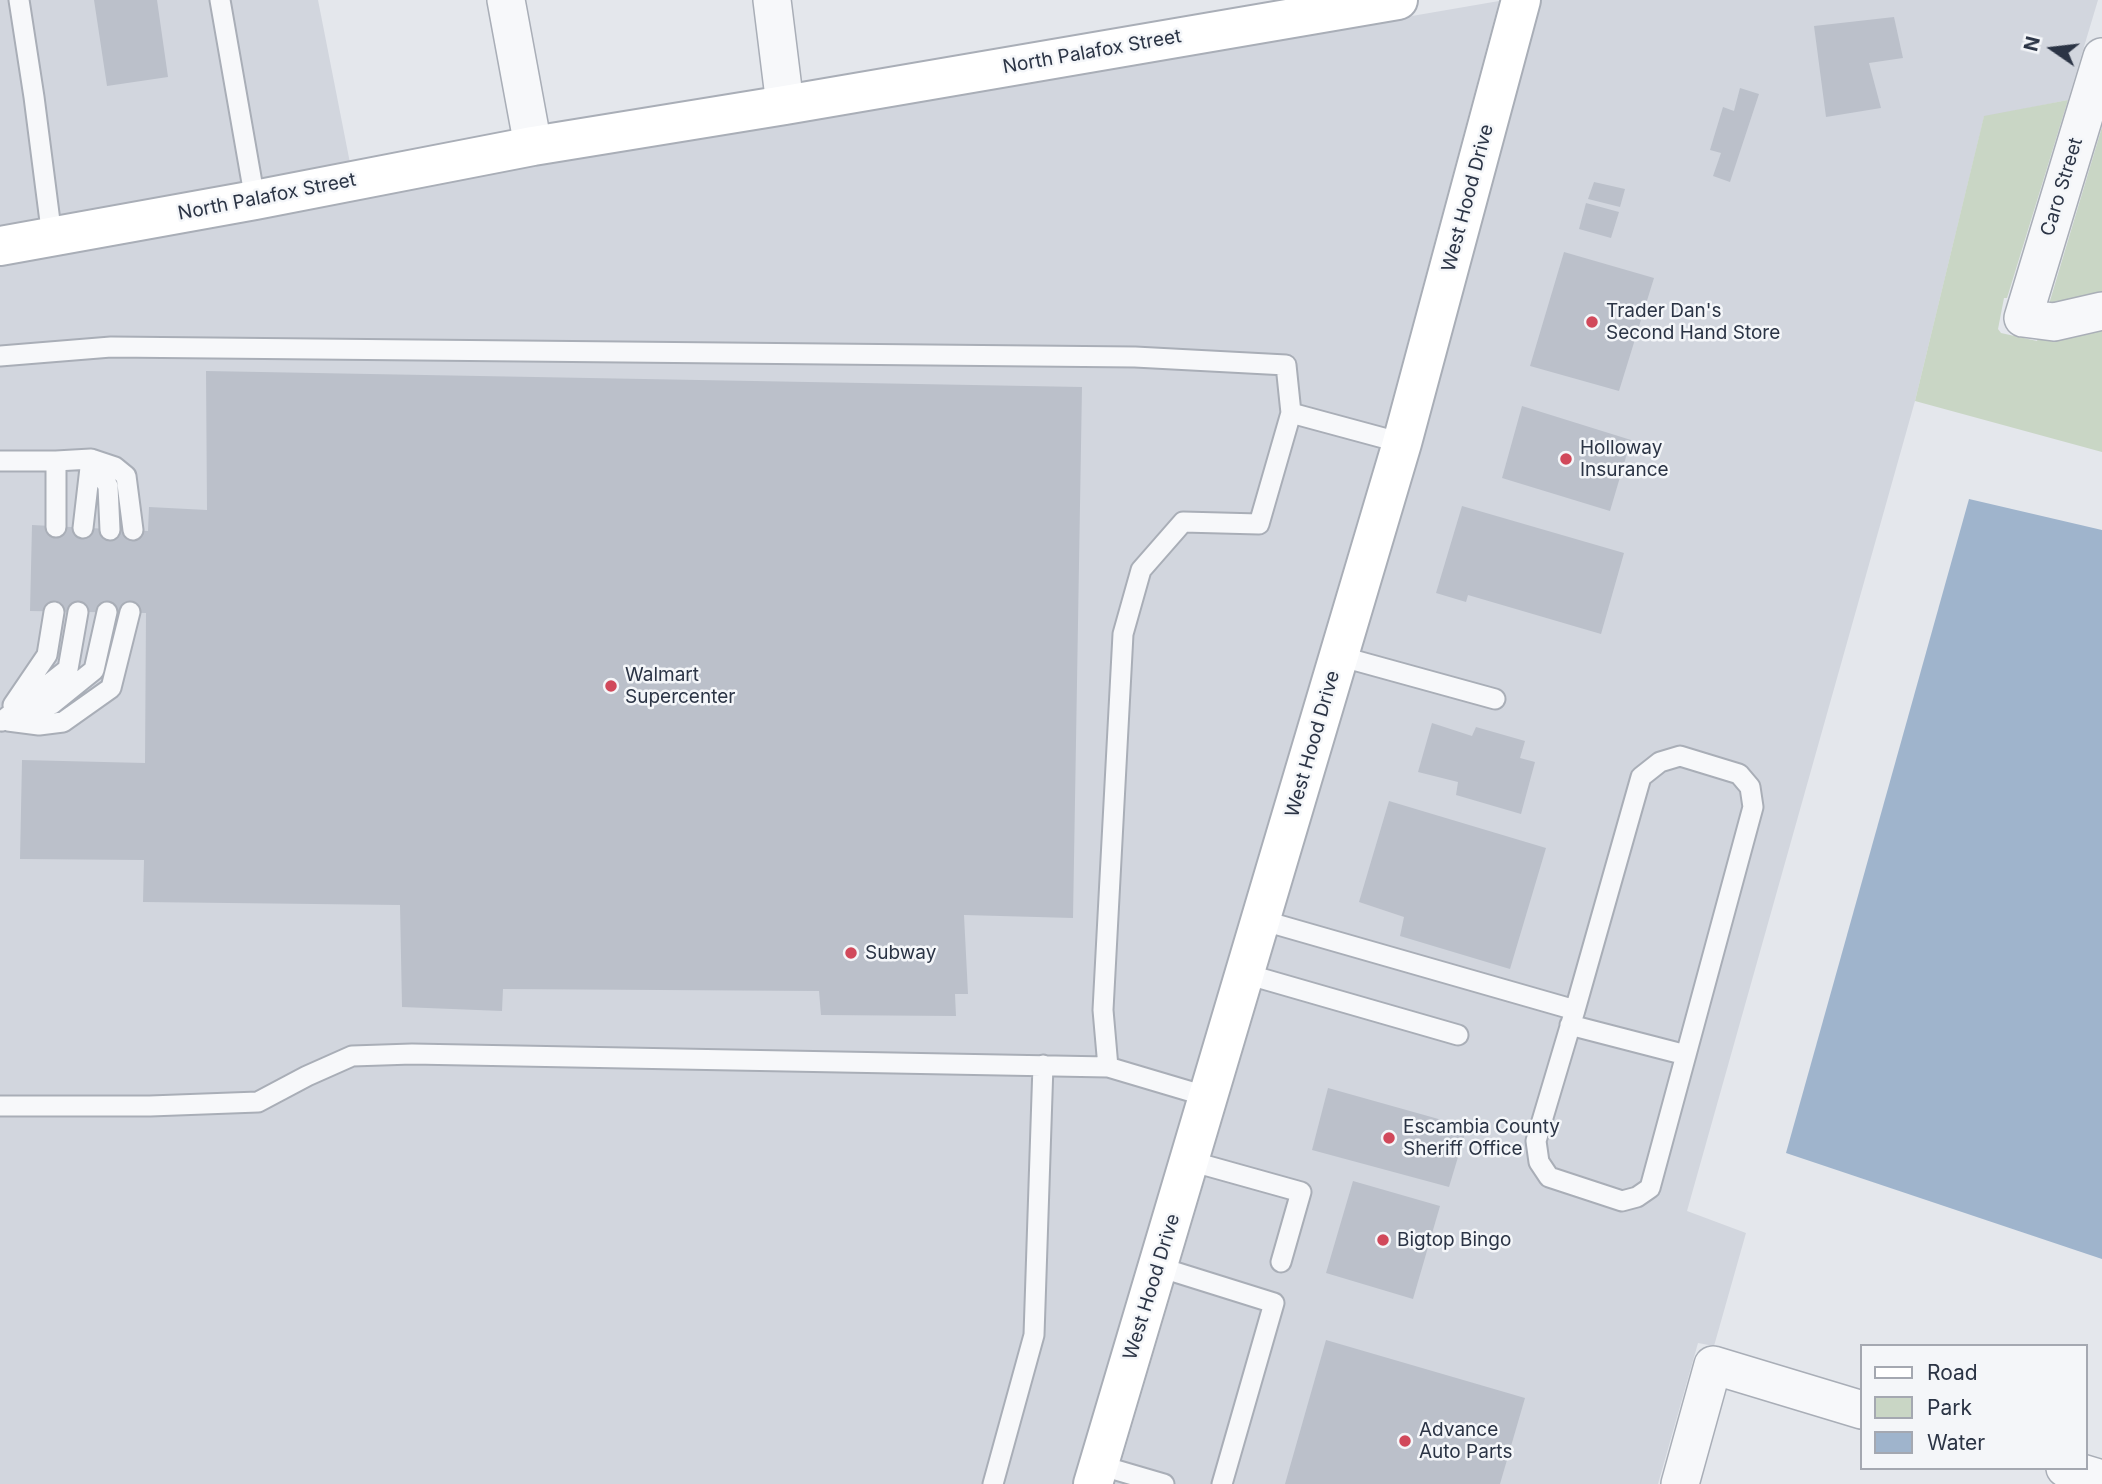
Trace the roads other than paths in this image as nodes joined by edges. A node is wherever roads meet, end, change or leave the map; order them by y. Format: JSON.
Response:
{"nodes":[{"id":1,"x":19,"y":0,"type":"edge"},
{"id":2,"x":220,"y":0,"type":"edge"},
{"id":3,"x":506,"y":0,"type":"edge"},
{"id":4,"x":772,"y":0,"type":"edge"},
{"id":5,"x":1398,"y":0,"type":"edge"},
{"id":6,"x":1521,"y":0,"type":"edge"},
{"id":7,"x":2102,"y":57,"type":"edge"},
{"id":8,"x":785,"y":105,"type":"junction"},
{"id":9,"x":533,"y":146,"type":"junction"},
{"id":10,"x":255,"y":200,"type":"junction"},
{"id":11,"x":52,"y":237,"type":"junction"},
{"id":12,"x":0,"y":246,"type":"edge"},
{"id":13,"x":2102,"y":311,"type":"edge"},
{"id":14,"x":0,"y":356,"type":"edge"},
{"id":15,"x":1291,"y":413,"type":"junction"},
{"id":16,"x":1402,"y":443,"type":"junction"},
{"id":17,"x":91,"y":459,"type":"junction"},
{"id":18,"x":0,"y":461,"type":"edge"},
{"id":19,"x":56,"y":461,"type":"junction"},
{"id":20,"x":56,"y":527,"type":"dead end"},
{"id":21,"x":83,"y":528,"type":"dead end"},
{"id":22,"x":110,"y":530,"type":"dead end"},
{"id":23,"x":133,"y":530,"type":"dead end"},
{"id":24,"x":54,"y":612,"type":"dead end"},
{"id":25,"x":78,"y":612,"type":"dead end"},
{"id":26,"x":107,"y":612,"type":"dead end"},
{"id":27,"x":130,"y":612,"type":"dead end"},
{"id":28,"x":1339,"y":656,"type":"junction"},
{"id":29,"x":1494,"y":699,"type":"dead end"},
{"id":30,"x":1,"y":721,"type":"edge"},
{"id":31,"x":1261,"y":920,"type":"junction"},
{"id":32,"x":1245,"y":974,"type":"junction"},
{"id":33,"x":1572,"y":1018,"type":"junction"},
{"id":34,"x":1458,"y":1035,"type":"dead end"},
{"id":35,"x":1686,"y":1055,"type":"junction"},
{"id":36,"x":1043,"y":1065,"type":"junction"},
{"id":37,"x":1108,"y":1067,"type":"junction"},
{"id":38,"x":1209,"y":1097,"type":"junction"},
{"id":39,"x":0,"y":1106,"type":"edge"},
{"id":40,"x":1190,"y":1161,"type":"junction"},
{"id":41,"x":1281,"y":1262,"type":"dead end"},
{"id":42,"x":1158,"y":1267,"type":"junction"},
{"id":43,"x":1860,"y":1409,"type":"edge"},
{"id":44,"x":2072,"y":1470,"type":"edge"},
{"id":45,"x":1096,"y":1474,"type":"edge"},
{"id":46,"x":2102,"y":1479,"type":"edge"},
{"id":47,"x":993,"y":1484,"type":"edge"},
{"id":48,"x":1164,"y":1484,"type":"edge"},
{"id":49,"x":1222,"y":1484,"type":"edge"},
{"id":50,"x":1680,"y":1484,"type":"edge"}],
"edges":[{"from":1,"to":11,"type":"lane"},
{"from":2,"to":10,"type":"lane"},
{"from":3,"to":9,"type":"street"},
{"from":4,"to":8,"type":"street"},
{"from":5,"to":8,"type":"street","name":"North Palafox Street"},
{"from":6,"to":16,"type":"street","name":"West Hood Drive"},
{"from":7,"to":13,"type":"street","name":"Caro Street"},
{"from":8,"to":9,"type":"street","name":"North Palafox Street"},
{"from":9,"to":10,"type":"street","name":"North Palafox Street"},
{"from":10,"to":11,"type":"street","name":"North Palafox Street"},
{"from":11,"to":12,"type":"street","name":"North Palafox Street"},
{"from":14,"to":15,"type":"lane"},
{"from":15,"to":16,"type":"lane"},
{"from":15,"to":37,"type":"lane"},
{"from":16,"to":28,"type":"street","name":"West Hood Drive"},
{"from":17,"to":19,"type":"lane"},
{"from":17,"to":21,"type":"lane"},
{"from":17,"to":22,"type":"lane"},
{"from":17,"to":23,"type":"lane"},
{"from":18,"to":19,"type":"lane"},
{"from":19,"to":20,"type":"lane"},
{"from":24,"to":30,"type":"lane"},
{"from":25,"to":30,"type":"lane"},
{"from":26,"to":30,"type":"lane"},
{"from":27,"to":30,"type":"lane"},
{"from":28,"to":29,"type":"lane"},
{"from":28,"to":31,"type":"street","name":"West Hood Drive"},
{"from":31,"to":32,"type":"street","name":"West Hood Drive"},
{"from":31,"to":33,"type":"lane"},
{"from":32,"to":34,"type":"lane"},
{"from":32,"to":38,"type":"street","name":"West Hood Drive"},
{"from":33,"to":35,"type":"lane"},
{"from":33,"to":35,"type":"lane"},
{"from":33,"to":35,"type":"lane"},
{"from":36,"to":37,"type":"lane"},
{"from":36,"to":39,"type":"lane"},
{"from":36,"to":47,"type":"lane"},
{"from":37,"to":38,"type":"lane"},
{"from":38,"to":40,"type":"street","name":"West Hood Drive"},
{"from":40,"to":41,"type":"lane"},
{"from":40,"to":42,"type":"street","name":"West Hood Drive"},
{"from":42,"to":45,"type":"street","name":"West Hood Drive"},
{"from":42,"to":49,"type":"lane"},
{"from":43,"to":50,"type":"street"},
{"from":44,"to":46,"type":"street"},
{"from":45,"to":48,"type":"lane"}]}
